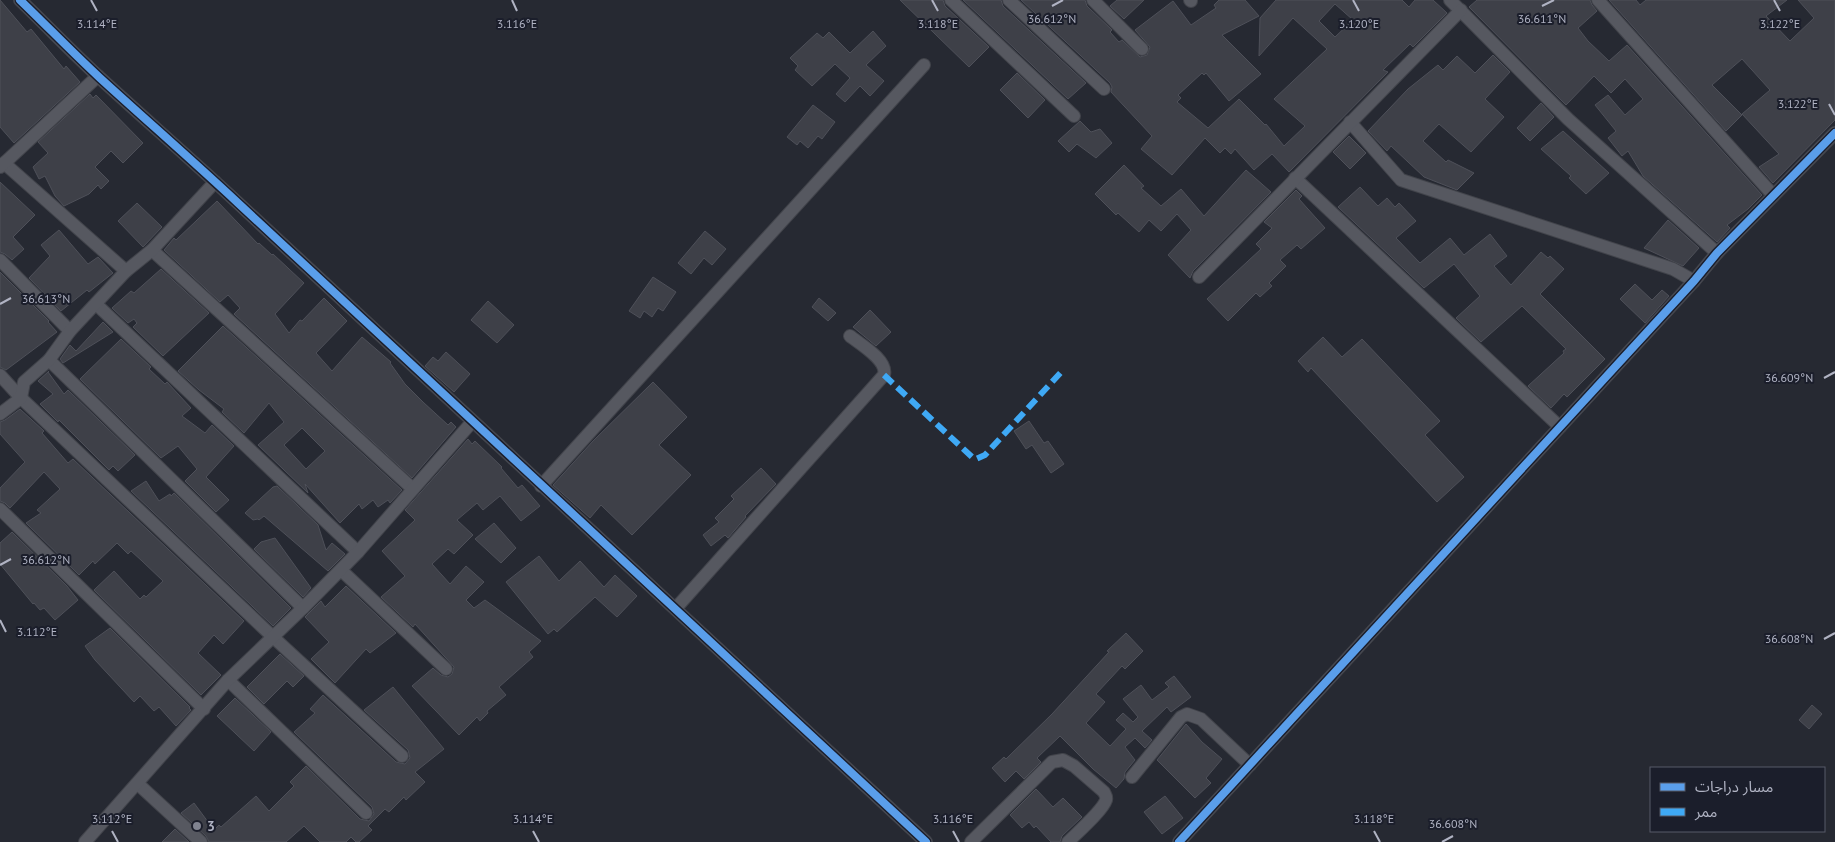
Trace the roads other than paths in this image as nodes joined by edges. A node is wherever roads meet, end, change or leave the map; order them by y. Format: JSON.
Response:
{"nodes":[{"id":1,"x":20,"y":0,"type":"edge"},
{"id":2,"x":951,"y":0,"type":"edge"},
{"id":3,"x":1009,"y":0,"type":"edge"},
{"id":4,"x":1094,"y":0,"type":"edge"},
{"id":5,"x":1450,"y":0,"type":"edge"},
{"id":6,"x":1598,"y":0,"type":"edge"},
{"id":7,"x":1461,"y":10,"type":"junction"},
{"id":8,"x":1142,"y":49,"type":"dead end"},
{"id":9,"x":924,"y":65,"type":"dead end"},
{"id":10,"x":98,"y":76,"type":"junction"},
{"id":11,"x":1104,"y":89,"type":"dead end"},
{"id":12,"x":1074,"y":116,"type":"dead end"},
{"id":13,"x":1350,"y":122,"type":"junction"},
{"id":14,"x":1835,"y":133,"type":"edge"},
{"id":15,"x":2,"y":165,"type":"edge"},
{"id":16,"x":1295,"y":178,"type":"junction"},
{"id":17,"x":215,"y":182,"type":"junction"},
{"id":18,"x":1773,"y":194,"type":"junction"},
{"id":19,"x":152,"y":250,"type":"junction"},
{"id":20,"x":1717,"y":253,"type":"junction"},
{"id":21,"x":0,"y":260,"type":"edge"},
{"id":22,"x":126,"y":271,"type":"junction"},
{"id":23,"x":1199,"y":277,"type":"dead end"},
{"id":24,"x":1694,"y":281,"type":"junction"},
{"id":25,"x":96,"y":304,"type":"junction"},
{"id":26,"x":70,"y":331,"type":"junction"},
{"id":27,"x":850,"y":336,"type":"dead end"},
{"id":28,"x":49,"y":360,"type":"junction"},
{"id":29,"x":0,"y":375,"type":"edge"},
{"id":30,"x":21,"y":398,"type":"junction"},
{"id":31,"x":0,"y":414,"type":"edge"},
{"id":32,"x":472,"y":422,"type":"junction"},
{"id":33,"x":1560,"y":427,"type":"junction"},
{"id":34,"x":541,"y":486,"type":"junction"},
{"id":35,"x":413,"y":489,"type":"junction"},
{"id":36,"x":0,"y":509,"type":"edge"},
{"id":37,"x":358,"y":552,"type":"junction"},
{"id":38,"x":341,"y":570,"type":"junction"},
{"id":39,"x":303,"y":608,"type":"junction"},
{"id":40,"x":676,"y":608,"type":"junction"},
{"id":41,"x":273,"y":637,"type":"junction"},
{"id":42,"x":446,"y":669,"type":"dead end"},
{"id":43,"x":228,"y":680,"type":"junction"},
{"id":44,"x":204,"y":710,"type":"junction"},
{"id":45,"x":402,"y":756,"type":"dead end"},
{"id":46,"x":1250,"y":765,"type":"junction"},
{"id":47,"x":1132,"y":777,"type":"dead end"},
{"id":48,"x":138,"y":784,"type":"junction"},
{"id":49,"x":366,"y":814,"type":"dead end"},
{"id":50,"x":85,"y":842,"type":"edge"},
{"id":51,"x":200,"y":842,"type":"edge"},
{"id":52,"x":926,"y":842,"type":"edge"},
{"id":53,"x":971,"y":842,"type":"edge"},
{"id":54,"x":1068,"y":842,"type":"edge"},
{"id":55,"x":1179,"y":842,"type":"edge"}],
"edges":[{"from":1,"to":10,"type":"street"},
{"from":2,"to":12,"type":"street"},
{"from":3,"to":11,"type":"street"},
{"from":4,"to":8,"type":"street"},
{"from":5,"to":7,"type":"street"},
{"from":6,"to":18,"type":"street"},
{"from":7,"to":13,"type":"street"},
{"from":7,"to":20,"type":"street"},
{"from":9,"to":34,"type":"street"},
{"from":10,"to":15,"type":"street"},
{"from":10,"to":17,"type":"street"},
{"from":13,"to":16,"type":"street"},
{"from":13,"to":24,"type":"street"},
{"from":14,"to":18,"type":"street"},
{"from":15,"to":22,"type":"street"},
{"from":16,"to":23,"type":"street"},
{"from":16,"to":33,"type":"street"},
{"from":17,"to":19,"type":"street"},
{"from":17,"to":32,"type":"street"},
{"from":18,"to":20,"type":"street"},
{"from":19,"to":22,"type":"street"},
{"from":19,"to":35,"type":"street"},
{"from":20,"to":24,"type":"street"},
{"from":21,"to":26,"type":"street"},
{"from":22,"to":25,"type":"street"},
{"from":24,"to":33,"type":"street"},
{"from":25,"to":26,"type":"street"},
{"from":25,"to":37,"type":"street"},
{"from":26,"to":28,"type":"street"},
{"from":27,"to":40,"type":"street"},
{"from":28,"to":30,"type":"street"},
{"from":28,"to":39,"type":"street"},
{"from":29,"to":30,"type":"street"},
{"from":30,"to":31,"type":"street"},
{"from":30,"to":41,"type":"street"},
{"from":32,"to":34,"type":"street"},
{"from":32,"to":35,"type":"street"},
{"from":33,"to":46,"type":"street"},
{"from":34,"to":40,"type":"street"},
{"from":35,"to":37,"type":"street"},
{"from":36,"to":44,"type":"street"},
{"from":37,"to":38,"type":"street"},
{"from":38,"to":39,"type":"street"},
{"from":38,"to":42,"type":"street"},
{"from":39,"to":41,"type":"street"},
{"from":40,"to":52,"type":"street"},
{"from":41,"to":43,"type":"street"},
{"from":41,"to":45,"type":"street"},
{"from":43,"to":44,"type":"street"},
{"from":43,"to":49,"type":"street"},
{"from":44,"to":48,"type":"street"},
{"from":46,"to":47,"type":"street"},
{"from":46,"to":55,"type":"street"},
{"from":48,"to":50,"type":"street"},
{"from":48,"to":51,"type":"street"},
{"from":53,"to":54,"type":"street"}]}
